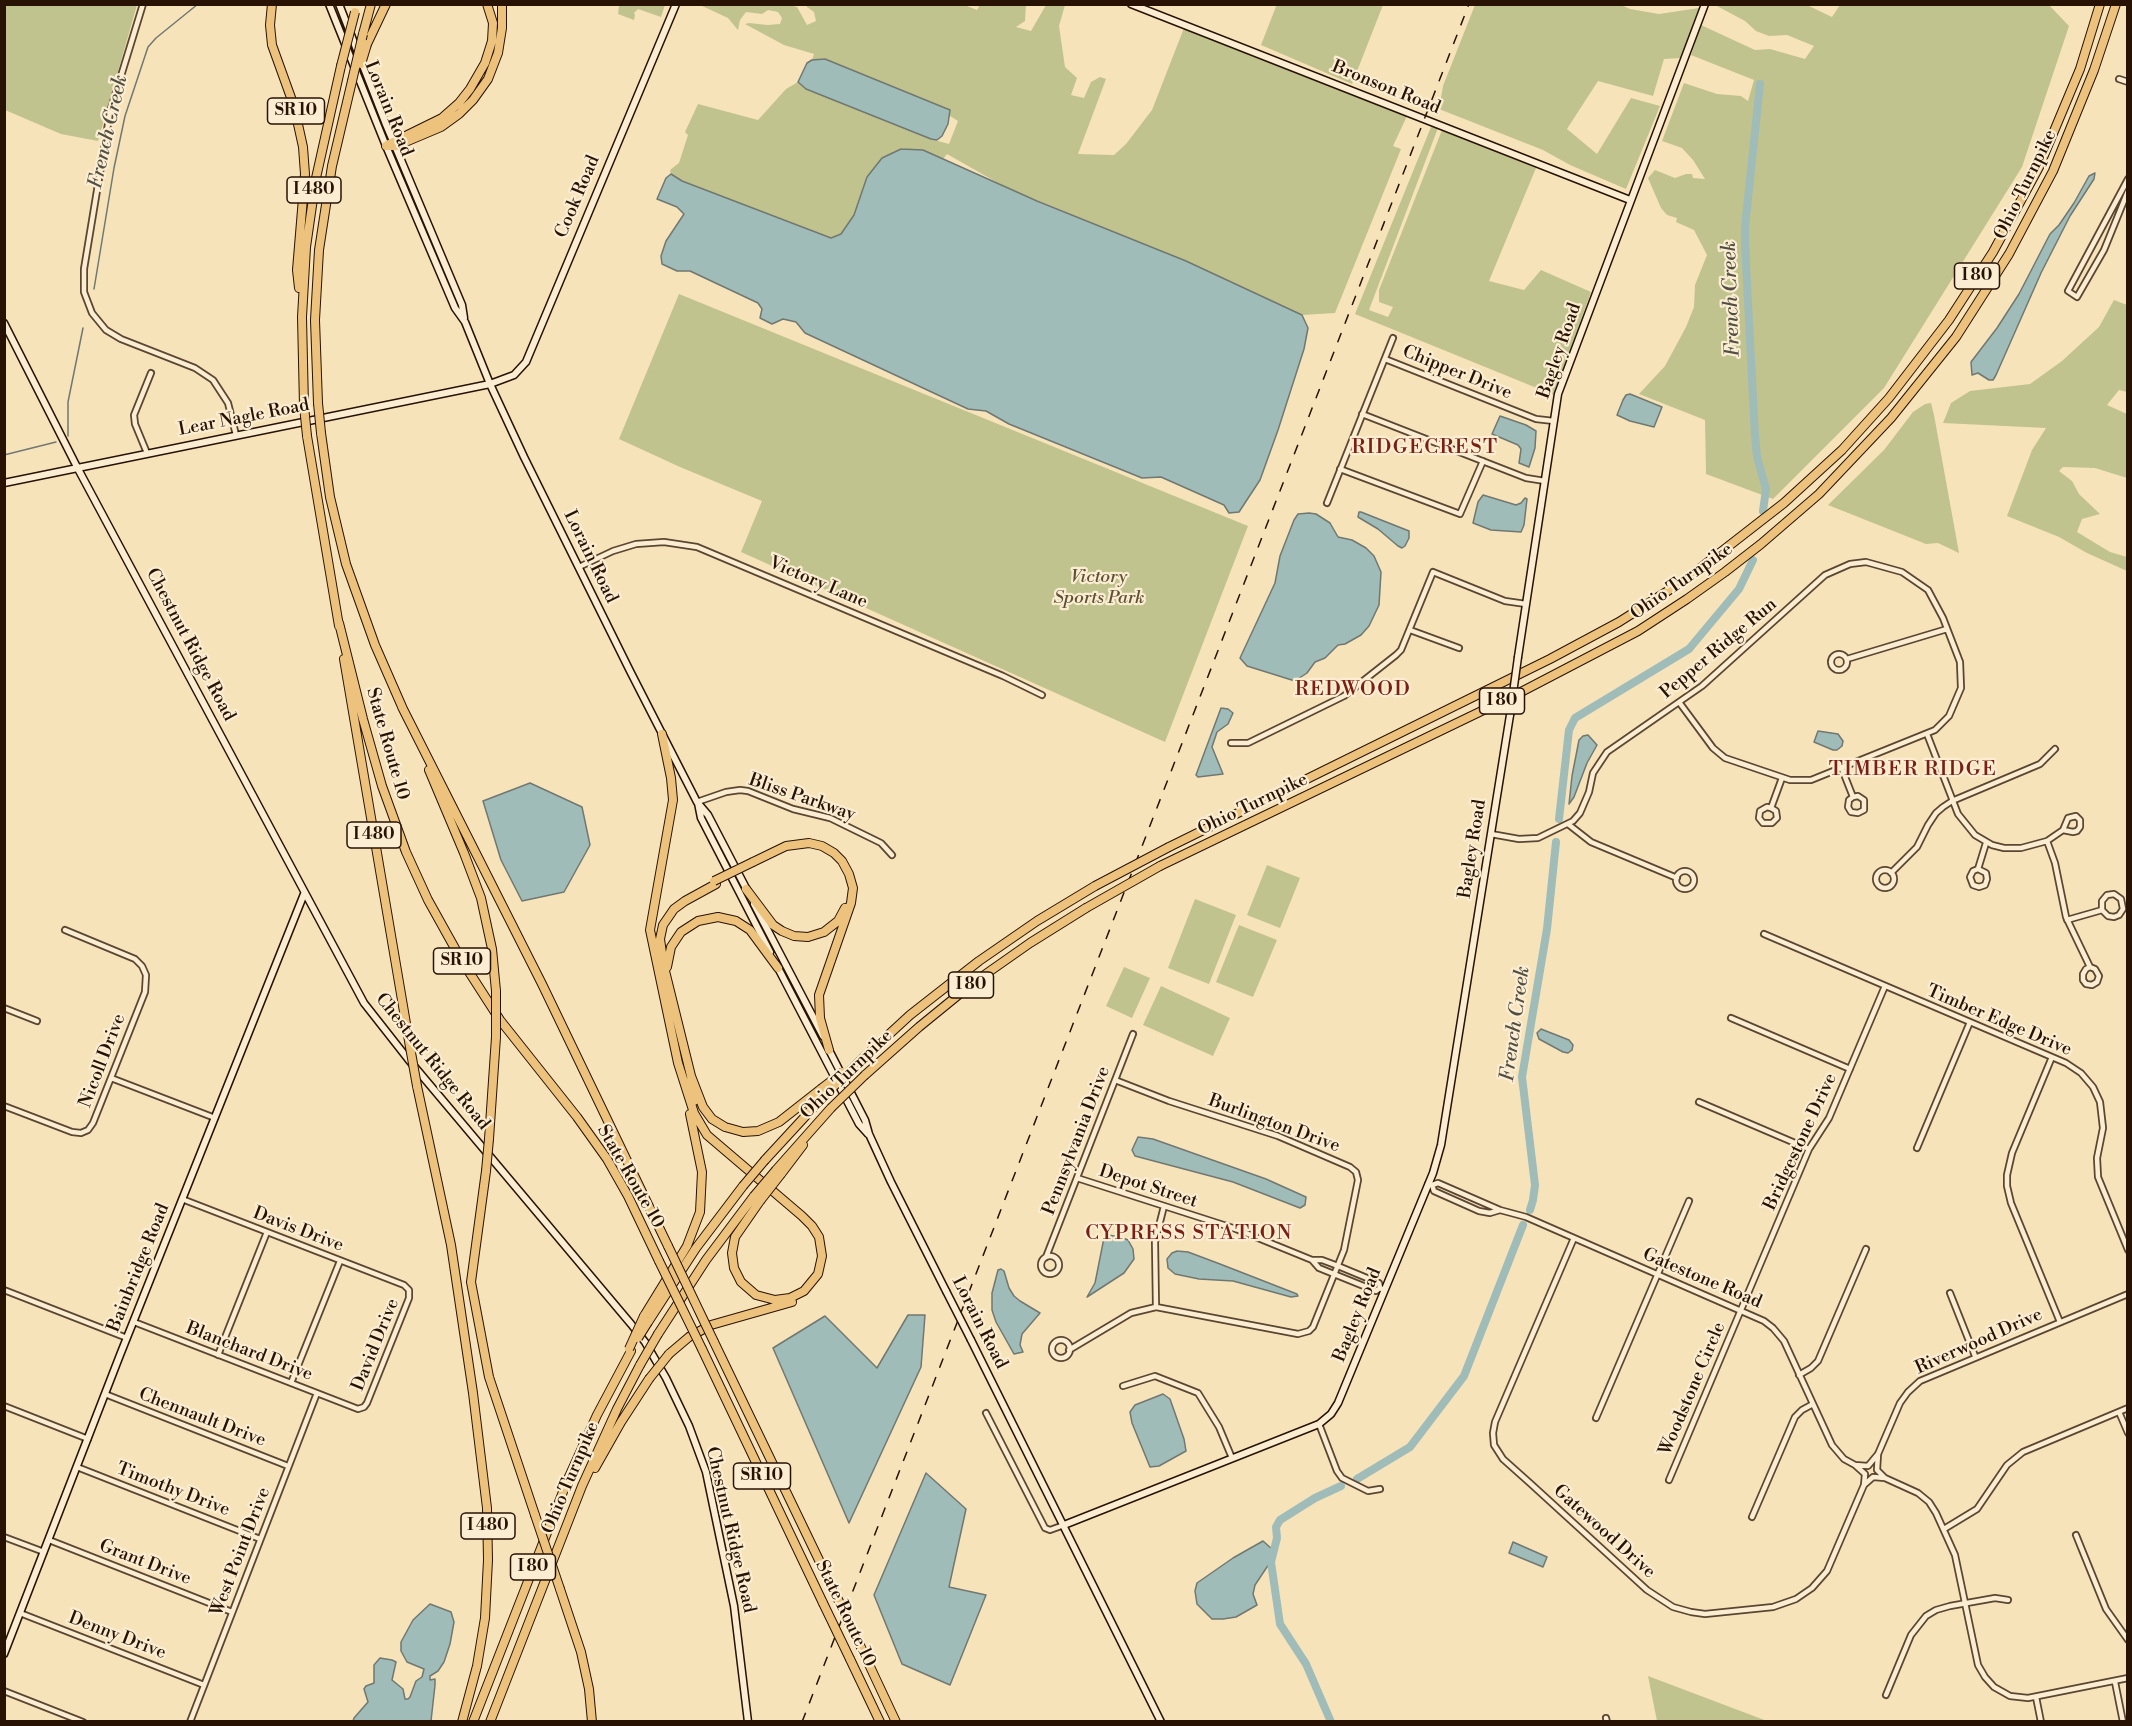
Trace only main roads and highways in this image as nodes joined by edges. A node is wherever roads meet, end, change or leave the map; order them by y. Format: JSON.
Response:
{"nodes":[{"id":1,"x":272,"y":4,"type":"edge"},
{"id":2,"x":371,"y":4,"type":"edge"},
{"id":3,"x":386,"y":4,"type":"edge"},
{"id":4,"x":488,"y":4,"type":"edge"},
{"id":5,"x":502,"y":4,"type":"edge"},
{"id":6,"x":2100,"y":4,"type":"edge"},
{"id":7,"x":2116,"y":4,"type":"edge"},
{"id":8,"x":356,"y":8,"type":"edge"},
{"id":9,"x":352,"y":81,"type":"junction"},
{"id":10,"x":395,"y":144,"type":"junction"},
{"id":11,"x":386,"y":146,"type":"road end"},
{"id":12,"x":302,"y":317,"type":"junction"},
{"id":13,"x":339,"y":623,"type":"junction"},
{"id":14,"x":402,"y":707,"type":"junction"},
{"id":15,"x":662,"y":734,"type":"road end"},
{"id":16,"x":754,"y":863,"type":"junction"},
{"id":17,"x":715,"y":883,"type":"junction"},
{"id":18,"x":746,"y":889,"type":"road end"},
{"id":19,"x":657,"y":961,"type":"junction"},
{"id":20,"x":778,"y":968,"type":"road end"},
{"id":21,"x":669,"y":987,"type":"junction"},
{"id":22,"x":829,"y":1050,"type":"road end"},
{"id":23,"x":691,"y":1076,"type":"junction"},
{"id":24,"x":685,"y":1086,"type":"junction"},
{"id":25,"x":822,"y":1092,"type":"junction"},
{"id":26,"x":757,"y":1199,"type":"junction"},
{"id":27,"x":646,"y":1319,"type":"junction"},
{"id":28,"x":582,"y":1486,"type":"junction"},
{"id":29,"x":462,"y":1722,"type":"edge"},
{"id":30,"x":473,"y":1722,"type":"edge"},
{"id":31,"x":490,"y":1722,"type":"edge"},
{"id":32,"x":592,"y":1722,"type":"edge"},
{"id":33,"x":880,"y":1722,"type":"edge"},
{"id":34,"x":896,"y":1722,"type":"edge"}],
"edges":[{"from":1,"to":12,"type":"highway","number":"SR 10"},
{"from":2,"to":9,"type":"highway","number":"I 480","bridge":true},
{"from":3,"to":9,"type":"highway","bridge":true},
{"from":4,"to":10,"type":"highway"},
{"from":5,"to":10,"type":"highway"},
{"from":6,"to":25,"type":"highway","name":"Ohio Turnpike","number":"I 80","bridge":true},
{"from":7,"to":26,"type":"highway","name":"Ohio Turnpike","number":"I 80","bridge":true},
{"from":8,"to":12,"type":"highway","number":"I 480","bridge":true},
{"from":9,"to":14,"type":"highway","number":"I 480","bridge":true},
{"from":10,"to":11,"type":"highway"},
{"from":12,"to":13,"type":"highway","number":"I 480","bridge":true},
{"from":13,"to":29,"type":"highway","number":"I 480","bridge":true},
{"from":13,"to":33,"type":"highway","name":"State Route 10","number":"SR 10","bridge":true},
{"from":14,"to":32,"type":"highway","number":"I 480","bridge":true},
{"from":14,"to":34,"type":"highway","name":"State Route 10","number":"SR 10","bridge":true},
{"from":15,"to":19,"type":"highway"},
{"from":16,"to":17,"type":"highway","bridge":true},
{"from":16,"to":18,"type":"highway"},
{"from":16,"to":22,"type":"highway"},
{"from":17,"to":19,"type":"highway"},
{"from":17,"to":21,"type":"highway"},
{"from":19,"to":24,"type":"highway"},
{"from":20,"to":21,"type":"highway"},
{"from":21,"to":23,"type":"highway"},
{"from":23,"to":25,"type":"highway"},
{"from":23,"to":28,"type":"highway","bridge":true},
{"from":24,"to":26,"type":"highway"},
{"from":24,"to":27,"type":"highway"},
{"from":25,"to":27,"type":"highway","name":"Ohio Turnpike","number":"I 80","bridge":true},
{"from":26,"to":28,"type":"highway","name":"Ohio Turnpike","number":"I 80","bridge":true},
{"from":27,"to":30,"type":"highway","name":"Ohio Turnpike","number":"I 80","bridge":true},
{"from":28,"to":31,"type":"highway","name":"Ohio Turnpike","number":"I 80"}]}
